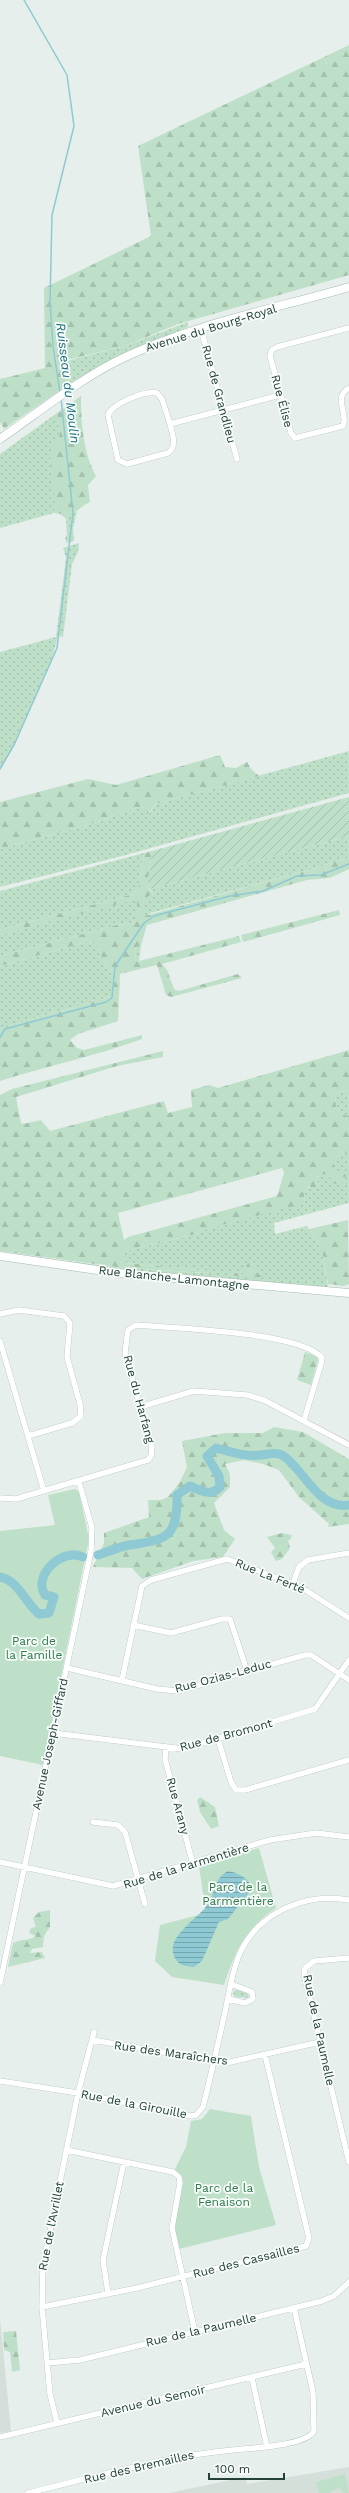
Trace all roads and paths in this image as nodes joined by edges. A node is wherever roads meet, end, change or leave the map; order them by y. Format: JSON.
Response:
{"nodes":[{"id":1,"x":349,"y":287,"type":"edge"},
{"id":2,"x":349,"y":328,"type":"edge"},
{"id":3,"x":201,"y":329,"type":"junction"},
{"id":4,"x":349,"y":388,"type":"edge"},
{"id":5,"x":280,"y":395,"type":"junction"},
{"id":6,"x":223,"y":410,"type":"junction"},
{"id":7,"x":170,"y":424,"type":"junction"},
{"id":8,"x":0,"y":439,"type":"edge"},
{"id":9,"x":236,"y":460,"type":"dead end"},
{"id":10,"x":0,"y":1256,"type":"edge"},
{"id":11,"x":349,"y":1293,"type":"edge"},
{"id":12,"x":0,"y":1314,"type":"edge"},
{"id":13,"x":0,"y":1341,"type":"edge"},
{"id":14,"x":2,"y":1357,"type":"edge"},
{"id":15,"x":140,"y":1406,"type":"junction"},
{"id":16,"x":304,"y":1420,"type":"junction"},
{"id":17,"x":28,"y":1436,"type":"junction"},
{"id":18,"x":349,"y":1445,"type":"edge"},
{"id":19,"x":79,"y":1482,"type":"junction"},
{"id":20,"x":44,"y":1491,"type":"junction"},
{"id":21,"x":0,"y":1498,"type":"edge"},
{"id":22,"x":349,"y":1553,"type":"edge"},
{"id":23,"x":293,"y":1583,"type":"junction"},
{"id":24,"x":349,"y":1618,"type":"edge"},
{"id":25,"x":133,"y":1625,"type":"junction"},
{"id":26,"x":349,"y":1660,"type":"edge"},
{"id":27,"x":67,"y":1668,"type":"junction"},
{"id":28,"x":247,"y":1671,"type":"junction"},
{"id":29,"x":340,"y":1674,"type":"junction"},
{"id":30,"x":122,"y":1680,"type":"junction"},
{"id":31,"x":349,"y":1680,"type":"edge"},
{"id":32,"x":53,"y":1732,"type":"junction"},
{"id":33,"x":218,"y":1739,"type":"junction"},
{"id":34,"x":166,"y":1748,"type":"junction"},
{"id":35,"x":349,"y":1760,"type":"edge"},
{"id":36,"x":93,"y":1822,"type":"dead end"},
{"id":37,"x":349,"y":1837,"type":"edge"},
{"id":38,"x":0,"y":1862,"type":"edge"},
{"id":39,"x":193,"y":1864,"type":"junction"},
{"id":40,"x":24,"y":1868,"type":"junction"},
{"id":41,"x":138,"y":1880,"type":"junction"},
{"id":42,"x":349,"y":1900,"type":"edge"},
{"id":43,"x":145,"y":1904,"type":"dead end"},
{"id":44,"x":349,"y":1958,"type":"edge"},
{"id":45,"x":0,"y":1983,"type":"edge"},
{"id":46,"x":231,"y":1984,"type":"junction"},
{"id":47,"x":228,"y":1999,"type":"junction"},
{"id":48,"x":94,"y":2032,"type":"dead end"},
{"id":49,"x":92,"y":2040,"type":"junction"},
{"id":50,"x":320,"y":2042,"type":"junction"},
{"id":51,"x":265,"y":2055,"type":"junction"},
{"id":52,"x":214,"y":2061,"type":"junction"},
{"id":53,"x":0,"y":2081,"type":"edge"},
{"id":54,"x":78,"y":2094,"type":"junction"},
{"id":55,"x":66,"y":2150,"type":"junction"},
{"id":56,"x":124,"y":2162,"type":"junction"},
{"id":57,"x":349,"y":2162,"type":"edge"},
{"id":58,"x":182,"y":2276,"type":"junction"},
{"id":59,"x":349,"y":2282,"type":"edge"},
{"id":60,"x":108,"y":2293,"type":"junction"},
{"id":61,"x":42,"y":2307,"type":"junction"},
{"id":62,"x":294,"y":2308,"type":"junction"},
{"id":63,"x":195,"y":2332,"type":"junction"},
{"id":64,"x":47,"y":2363,"type":"junction"},
{"id":65,"x":306,"y":2364,"type":"junction"},
{"id":66,"x":252,"y":2378,"type":"junction"},
{"id":67,"x":57,"y":2423,"type":"junction"},
{"id":68,"x":0,"y":2437,"type":"edge"},
{"id":69,"x":267,"y":2447,"type":"junction"},
{"id":70,"x":28,"y":2493,"type":"edge"}],
"edges":[{"from":1,"to":3,"type":"main road","name":"Avenue du Bourg-Royal"},
{"from":2,"to":5,"type":"street","name":"Rue Élise"},
{"from":3,"to":6,"type":"street","name":"Rue de Grandlieu"},
{"from":3,"to":8,"type":"main road","name":"Avenue du Bourg-Royal"},
{"from":4,"to":5,"type":"street","name":"Rue Élise"},
{"from":5,"to":6,"type":"street"},
{"from":6,"to":7,"type":"street"},
{"from":6,"to":9,"type":"street","name":"Rue de Grandlieu"},
{"from":7,"to":7,"type":"street"},
{"from":10,"to":11,"type":"main road","name":"Rue Blanche-Lamontagne"},
{"from":12,"to":17,"type":"street"},
{"from":13,"to":14,"type":"street"},
{"from":14,"to":17,"type":"street"},
{"from":15,"to":16,"type":"street"},
{"from":15,"to":16,"type":"street","name":"Rue du Harfang"},
{"from":15,"to":19,"type":"street","name":"Rue du Harfang"},
{"from":16,"to":18,"type":"street"},
{"from":17,"to":20,"type":"street"},
{"from":19,"to":20,"type":"street","name":"Rue du Harfang"},
{"from":19,"to":27,"type":"street","name":"Avenue Joseph-Giffard"},
{"from":20,"to":21,"type":"street","name":"Rue du Harfang"},
{"from":22,"to":23,"type":"street"},
{"from":23,"to":24,"type":"street","name":"Rue La Ferté"},
{"from":23,"to":25,"type":"street","name":"Rue La Ferté"},
{"from":25,"to":28,"type":"street"},
{"from":25,"to":30,"type":"street","name":"Rue La Ferté"},
{"from":26,"to":29,"type":"street","name":"Rue de Bromont"},
{"from":27,"to":30,"type":"street","name":"Rue Ozias-Leduc"},
{"from":27,"to":32,"type":"street","name":"Avenue Joseph-Giffard"},
{"from":28,"to":29,"type":"street","name":"Rue Ozias-Leduc"},
{"from":28,"to":30,"type":"street","name":"Rue Ozias-Leduc"},
{"from":29,"to":31,"type":"street","name":"Rue Ozias-Leduc"},
{"from":29,"to":33,"type":"street","name":"Rue de Bromont"},
{"from":32,"to":34,"type":"street","name":"Rue de Bromont"},
{"from":32,"to":40,"type":"street","name":"Avenue Joseph-Giffard"},
{"from":33,"to":34,"type":"street","name":"Rue de Bromont"},
{"from":33,"to":35,"type":"street"},
{"from":34,"to":39,"type":"street","name":"Rue Arany"},
{"from":36,"to":41,"type":"street"},
{"from":37,"to":39,"type":"street","name":"Rue de la Parmentière"},
{"from":38,"to":40,"type":"street","name":"Rue de la Parmentière"},
{"from":39,"to":41,"type":"street","name":"Rue de la Parmentière"},
{"from":40,"to":41,"type":"street","name":"Rue de la Parmentière"},
{"from":40,"to":45,"type":"street","name":"Avenue Joseph-Giffard"},
{"from":41,"to":43,"type":"street"},
{"from":42,"to":46,"type":"street","name":"Rue de la Girouille"},
{"from":44,"to":50,"type":"street","name":"Rue de la Paumelle"},
{"from":46,"to":47,"type":"street","name":"Rue de la Girouille"},
{"from":46,"to":47,"type":"street"},
{"from":47,"to":52,"type":"street","name":"Rue de la Girouille"},
{"from":48,"to":49,"type":"street","name":"Rue de l'Avrillet"},
{"from":49,"to":52,"type":"street","name":"Rue des Maraîchers"},
{"from":49,"to":54,"type":"street","name":"Rue de l'Avrillet"},
{"from":50,"to":51,"type":"street","name":"Rue des Maraîchers"},
{"from":50,"to":57,"type":"street","name":"Rue de la Paumelle"},
{"from":51,"to":52,"type":"street","name":"Rue des Maraîchers"},
{"from":51,"to":58,"type":"street","name":"Rue des Cassailles"},
{"from":52,"to":54,"type":"street","name":"Rue de la Girouille"},
{"from":53,"to":54,"type":"street","name":"Rue de la Girouille"},
{"from":54,"to":55,"type":"street","name":"Rue de l'Avrillet"},
{"from":55,"to":56,"type":"street"},
{"from":55,"to":61,"type":"street","name":"Rue de l'Avrillet"},
{"from":56,"to":58,"type":"street"},
{"from":56,"to":60,"type":"street"},
{"from":58,"to":60,"type":"street","name":"Rue des Cassailles"},
{"from":58,"to":63,"type":"street"},
{"from":59,"to":62,"type":"street","name":"Rue de la Paumelle"},
{"from":60,"to":61,"type":"street","name":"Rue des Cassailles"},
{"from":61,"to":64,"type":"street","name":"Rue de l'Avrillet"},
{"from":62,"to":63,"type":"street","name":"Rue de la Paumelle"},
{"from":62,"to":65,"type":"street","name":"Rue des Bremailles"},
{"from":63,"to":64,"type":"street","name":"Rue de la Paumelle"},
{"from":64,"to":67,"type":"street","name":"Rue de l'Avrillet"},
{"from":65,"to":66,"type":"street","name":"Avenue du Semoir"},
{"from":65,"to":69,"type":"street","name":"Rue des Bremailles"},
{"from":66,"to":67,"type":"street","name":"Avenue du Semoir"},
{"from":66,"to":69,"type":"street"},
{"from":67,"to":68,"type":"street","name":"Avenue du Semoir"},
{"from":69,"to":70,"type":"street","name":"Rue des Bremailles"}]}
